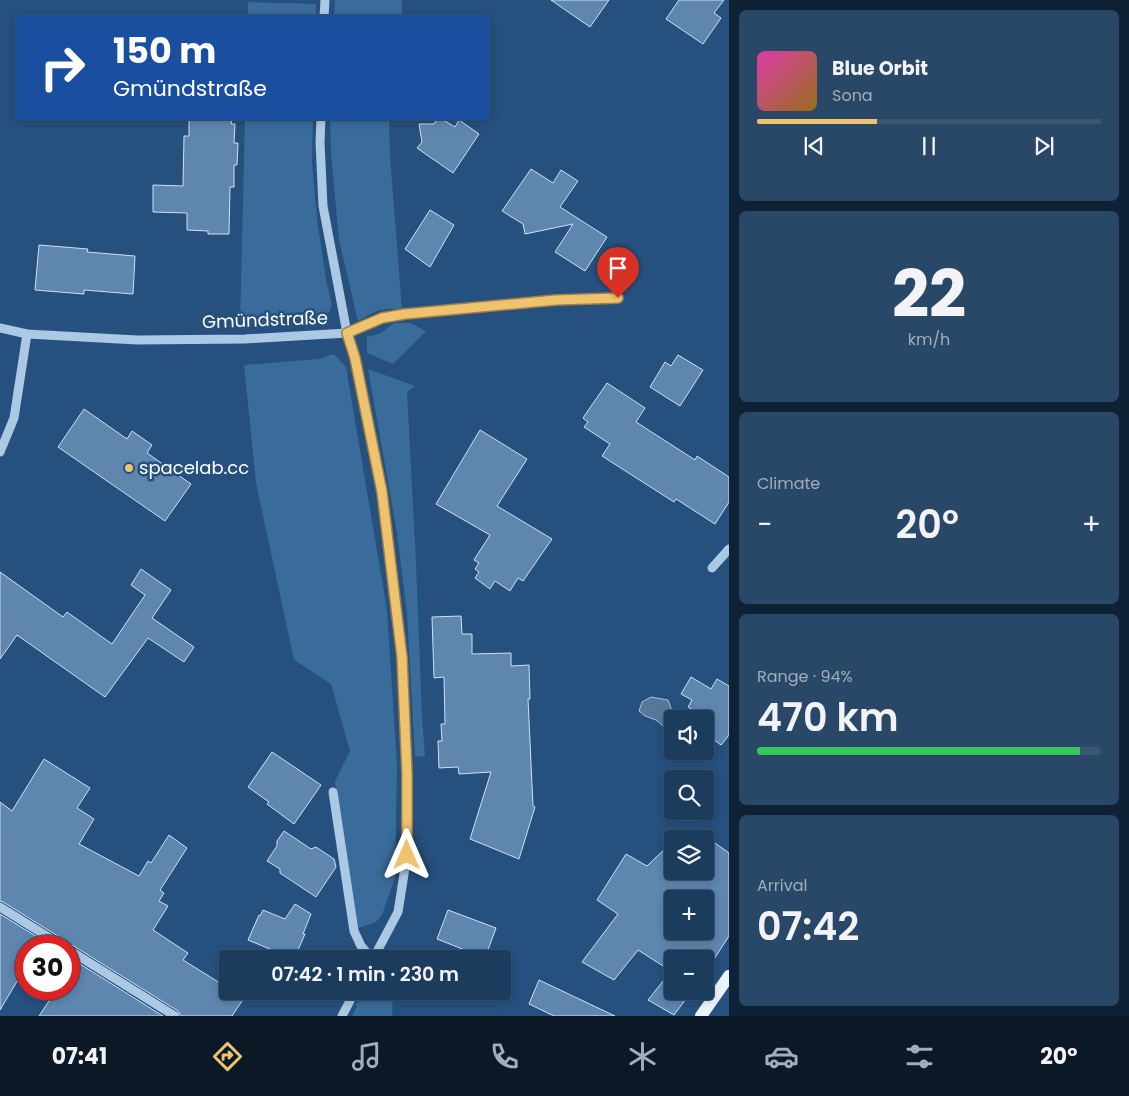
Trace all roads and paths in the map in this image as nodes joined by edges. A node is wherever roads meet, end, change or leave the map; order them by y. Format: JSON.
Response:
{"nodes":[{"id":1,"x":325,"y":0,"type":"edge"},
{"id":2,"x":324,"y":15,"type":"edge"},
{"id":3,"x":321,"y":120,"type":"edge"},
{"id":4,"x":618,"y":298,"type":"dead end"},
{"id":5,"x":0,"y":328,"type":"edge"},
{"id":6,"x":347,"y":333,"type":"junction"},
{"id":7,"x":26,"y":334,"type":"junction"},
{"id":8,"x":0,"y":452,"type":"edge"},
{"id":9,"x":729,"y":548,"type":"edge"},
{"id":10,"x":712,"y":568,"type":"dead end"},
{"id":11,"x":333,"y":792,"type":"dead end"},
{"id":12,"x":0,"y":907,"type":"edge"},
{"id":13,"x":45,"y":935,"type":"edge"},
{"id":14,"x":364,"y":950,"type":"edge"},
{"id":15,"x":377,"y":950,"type":"edge"},
{"id":16,"x":80,"y":957,"type":"edge"},
{"id":17,"x":729,"y":976,"type":"edge"},
{"id":18,"x":350,"y":1000,"type":"edge"},
{"id":19,"x":175,"y":1016,"type":"edge"},
{"id":20,"x":342,"y":1016,"type":"edge"},
{"id":21,"x":702,"y":1016,"type":"edge"}],
"edges":[{"from":1,"to":2,"type":"street"},
{"from":3,"to":6,"type":"street"},
{"from":4,"to":6,"type":"street","name":"Gmündstraße"},
{"from":5,"to":7,"type":"street","name":"Gmündstraße"},
{"from":6,"to":7,"type":"street","name":"Gmündstraße"},
{"from":6,"to":15,"type":"street"},
{"from":7,"to":8,"type":"street"},
{"from":9,"to":10,"type":"street"},
{"from":11,"to":14,"type":"street"},
{"from":12,"to":13,"type":"street"},
{"from":16,"to":19,"type":"street"},
{"from":17,"to":21,"type":"main road"},
{"from":18,"to":20,"type":"street"}]}
